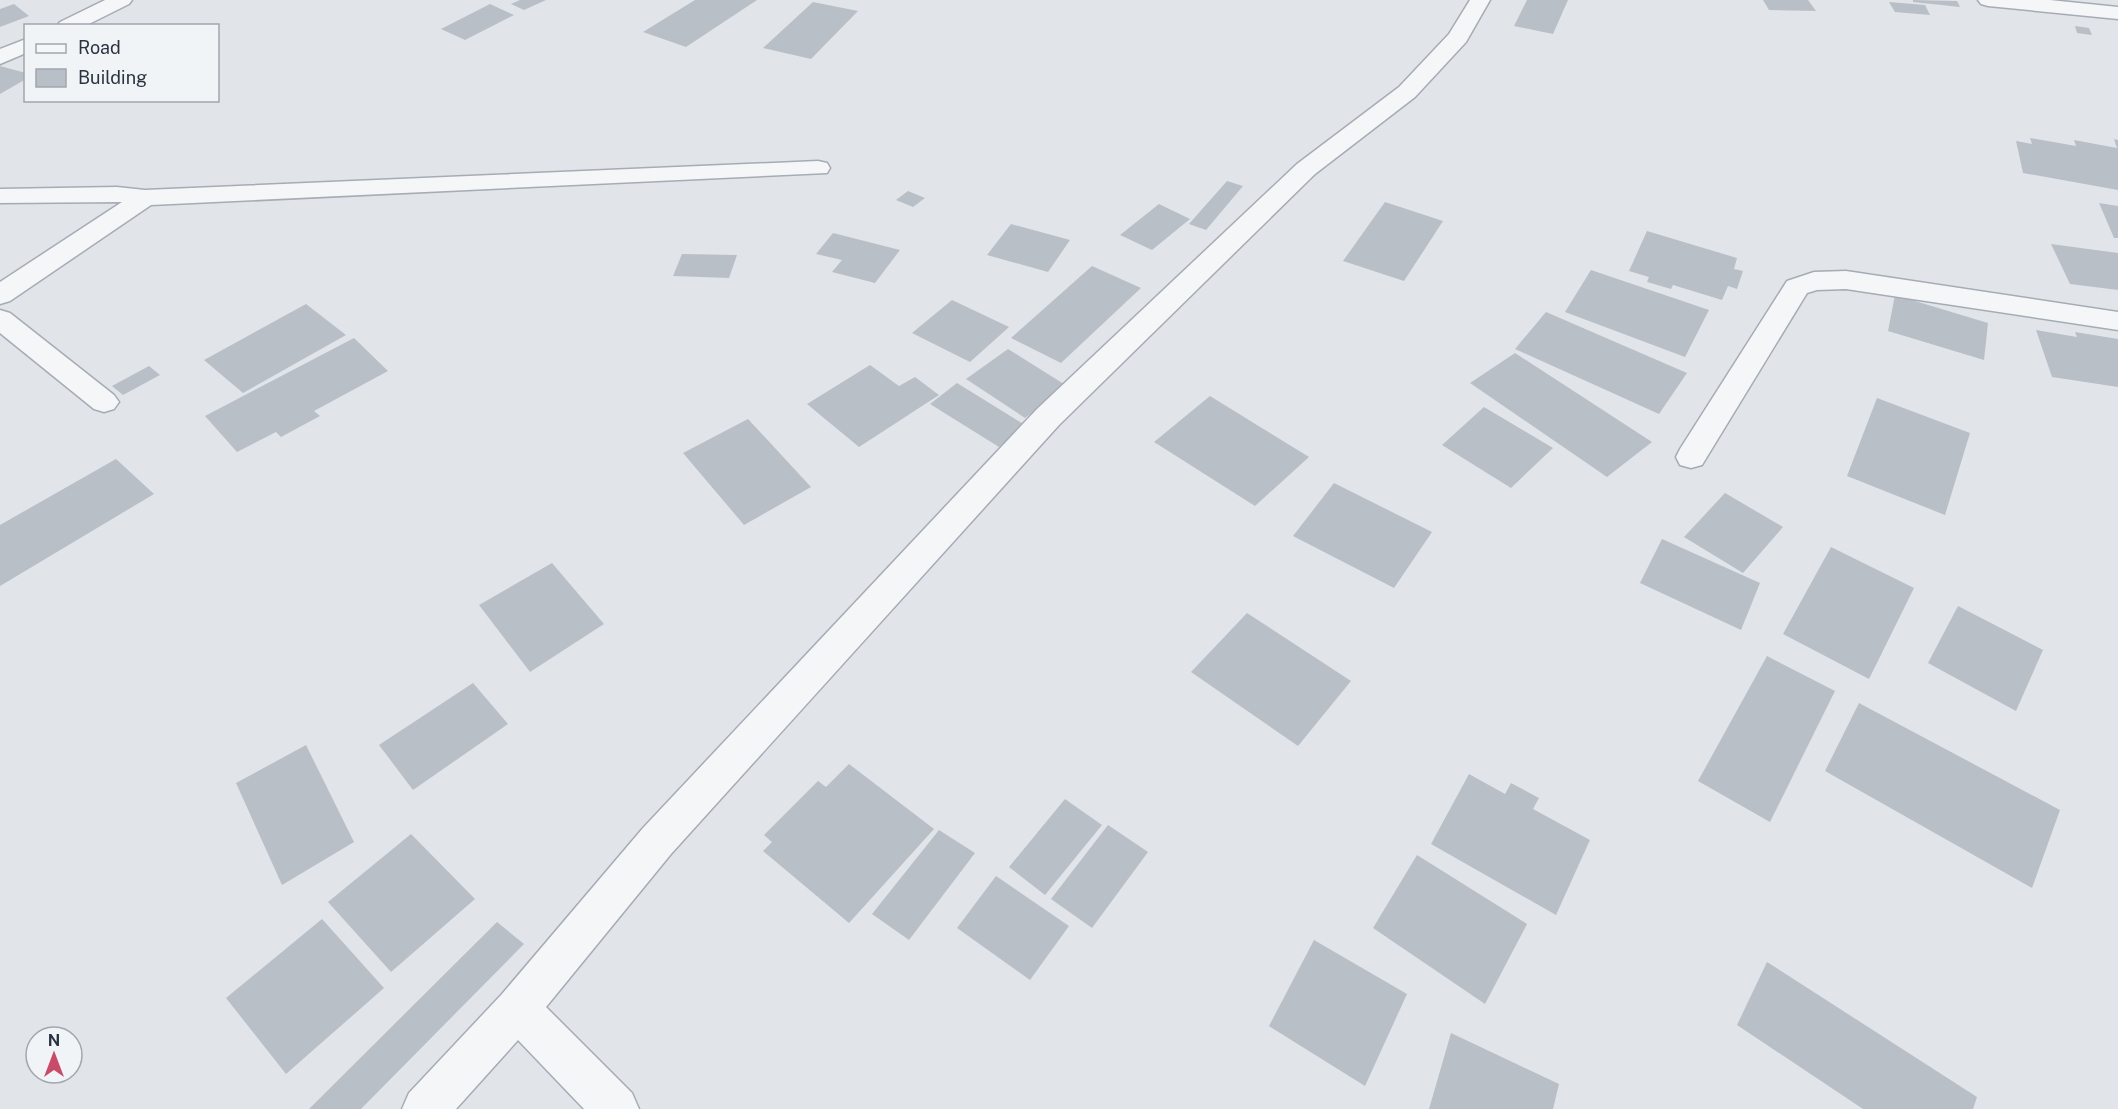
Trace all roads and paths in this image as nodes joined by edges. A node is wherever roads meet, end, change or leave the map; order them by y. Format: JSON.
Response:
{"nodes":[{"id":1,"x":122,"y":0,"type":"edge"},
{"id":2,"x":1480,"y":0,"type":"edge"},
{"id":3,"x":1988,"y":0,"type":"edge"},
{"id":4,"x":2118,"y":12,"type":"edge"},
{"id":5,"x":71,"y":24,"type":"edge"},
{"id":6,"x":24,"y":46,"type":"edge"},
{"id":7,"x":0,"y":57,"type":"edge"},
{"id":8,"x":818,"y":168,"type":"dead end"},
{"id":9,"x":0,"y":196,"type":"edge"},
{"id":10,"x":145,"y":198,"type":"junction"},
{"id":11,"x":0,"y":295,"type":"edge"},
{"id":12,"x":0,"y":319,"type":"edge"},
{"id":13,"x":2118,"y":321,"type":"edge"},
{"id":14,"x":104,"y":402,"type":"dead end"},
{"id":15,"x":1691,"y":457,"type":"dead end"},
{"id":16,"x":517,"y":1009,"type":"junction"},
{"id":17,"x":425,"y":1109,"type":"edge"},
{"id":18,"x":616,"y":1109,"type":"edge"}],
"edges":[{"from":1,"to":5,"type":"street"},
{"from":2,"to":16,"type":"street"},
{"from":3,"to":4,"type":"street"},
{"from":6,"to":7,"type":"street"},
{"from":8,"to":10,"type":"street"},
{"from":9,"to":10,"type":"street"},
{"from":10,"to":11,"type":"street"},
{"from":12,"to":14,"type":"street"},
{"from":13,"to":15,"type":"street"},
{"from":16,"to":17,"type":"street"},
{"from":16,"to":18,"type":"street"}]}
